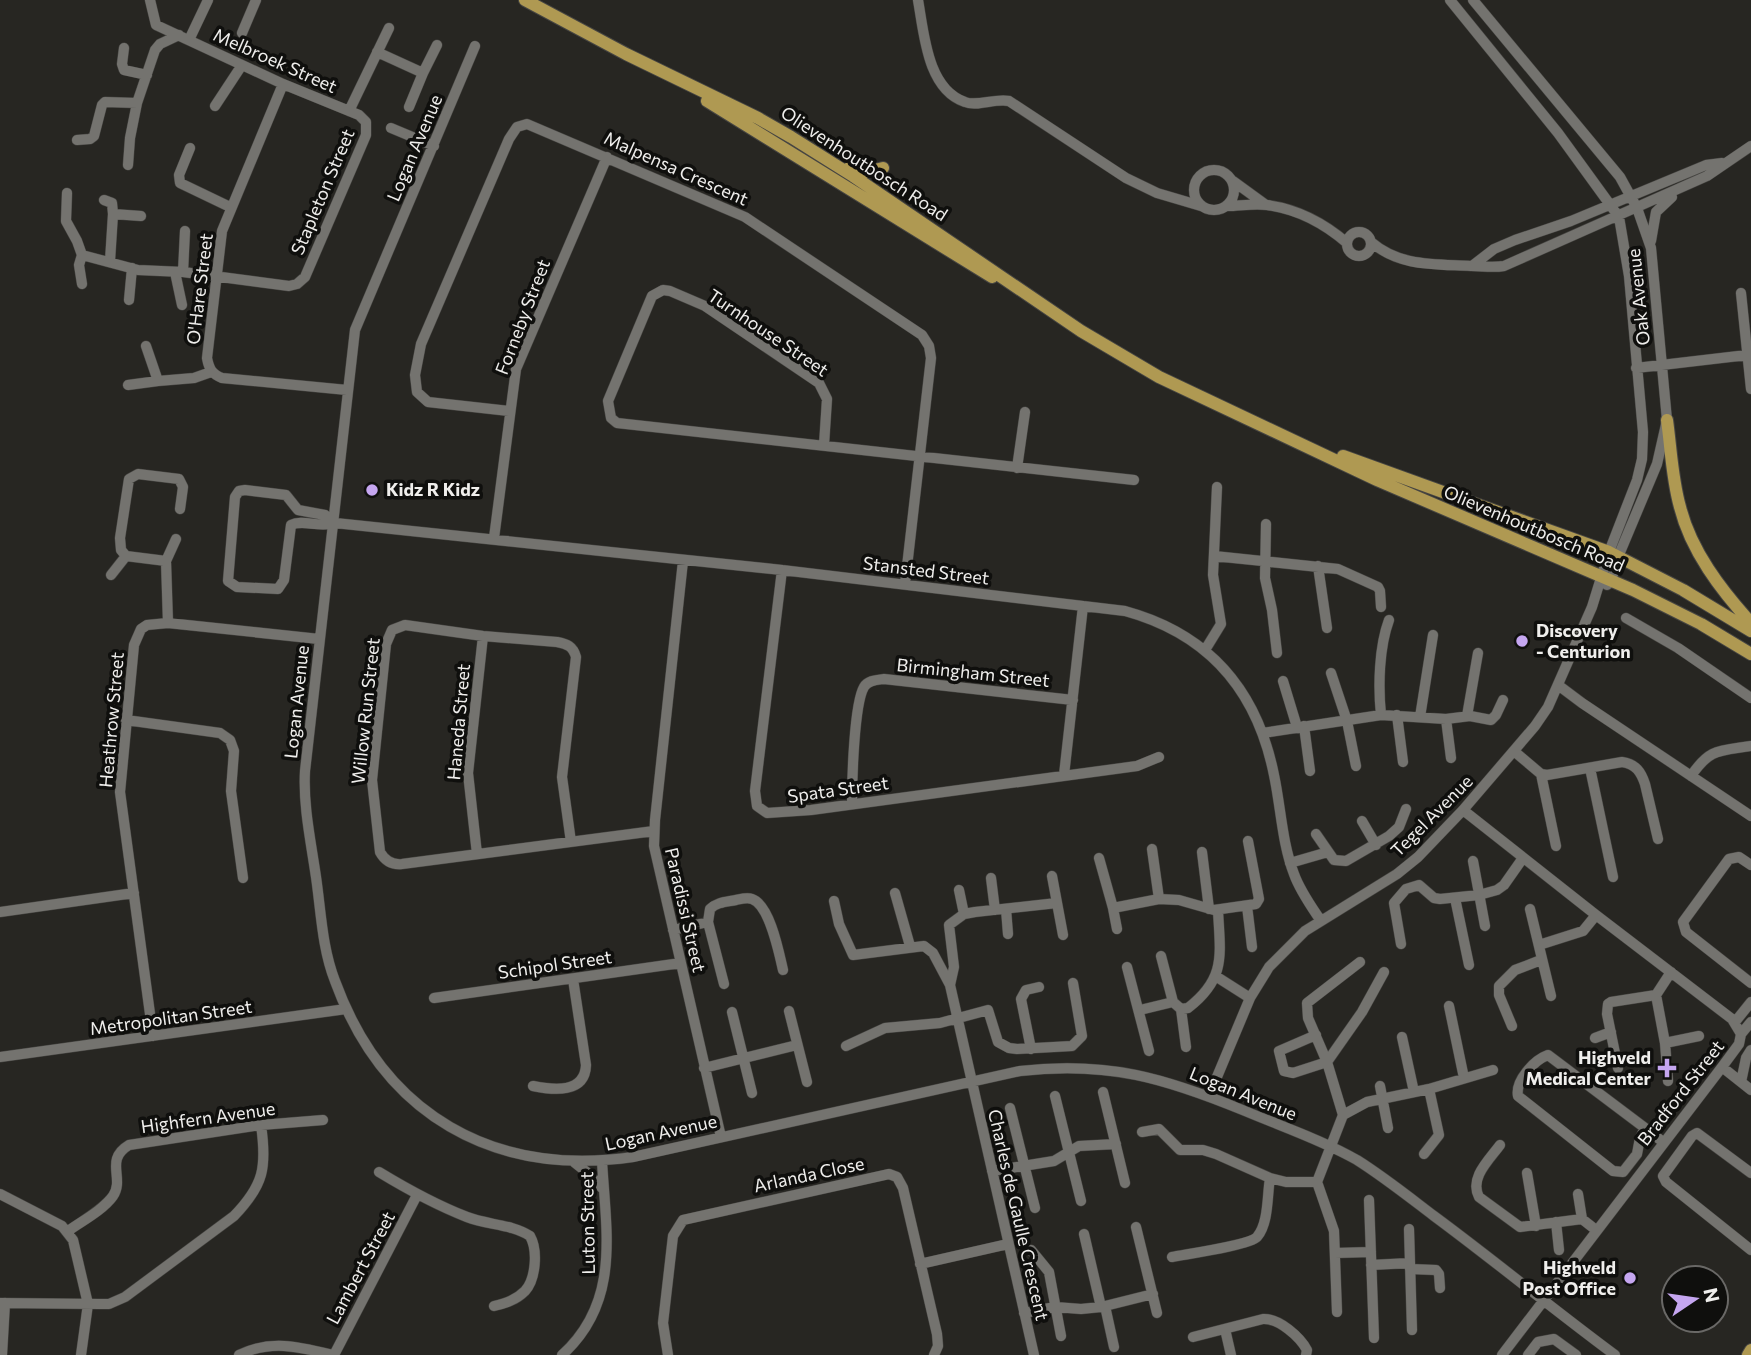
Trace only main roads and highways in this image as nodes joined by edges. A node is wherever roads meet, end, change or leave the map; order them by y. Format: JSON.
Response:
{"nodes":[{"id":1,"x":525,"y":0,"type":"edge"},
{"id":2,"x":542,"y":0,"type":"edge"},
{"id":3,"x":655,"y":67,"type":"junction"},
{"id":4,"x":790,"y":137,"type":"junction"},
{"id":5,"x":883,"y":168,"type":"dead end"},
{"id":6,"x":870,"y":187,"type":"junction"},
{"id":7,"x":972,"y":267,"type":"junction"},
{"id":8,"x":1044,"y":307,"type":"junction"},
{"id":9,"x":1667,"y":420,"type":"road end"},
{"id":10,"x":1299,"y":442,"type":"junction"},
{"id":11,"x":1751,"y":623,"type":"edge"},
{"id":12,"x":1751,"y":631,"type":"edge"},
{"id":13,"x":1751,"y":654,"type":"edge"},
{"id":14,"x":1751,"y":1350,"type":"edge"},
{"id":15,"x":1748,"y":1355,"type":"edge"}],
"edges":[{"from":1,"to":3,"type":"main road","name":"Olievenhoutbosch Road"},
{"from":2,"to":3,"type":"main road","name":"Olievenhoutbosch Road"},
{"from":3,"to":4,"type":"main road","name":"Olievenhoutbosch Road"},
{"from":3,"to":7,"type":"main road","name":"Olievenhoutbosch Road"},
{"from":4,"to":5,"type":"main road"},
{"from":4,"to":6,"type":"main road","name":"Olievenhoutbosch Road"},
{"from":6,"to":7,"type":"main road"},
{"from":6,"to":8,"type":"main road","name":"Olievenhoutbosch Road"},
{"from":7,"to":8,"type":"main road","name":"Olievenhoutbosch Road"},
{"from":8,"to":10,"type":"main road","name":"Olievenhoutbosch Road"},
{"from":9,"to":11,"type":"main road"},
{"from":10,"to":12,"type":"main road","name":"Olievenhoutbosch Road"},
{"from":10,"to":13,"type":"main road","name":"Olievenhoutbosch Road"},
{"from":14,"to":15,"type":"main road"}]}
